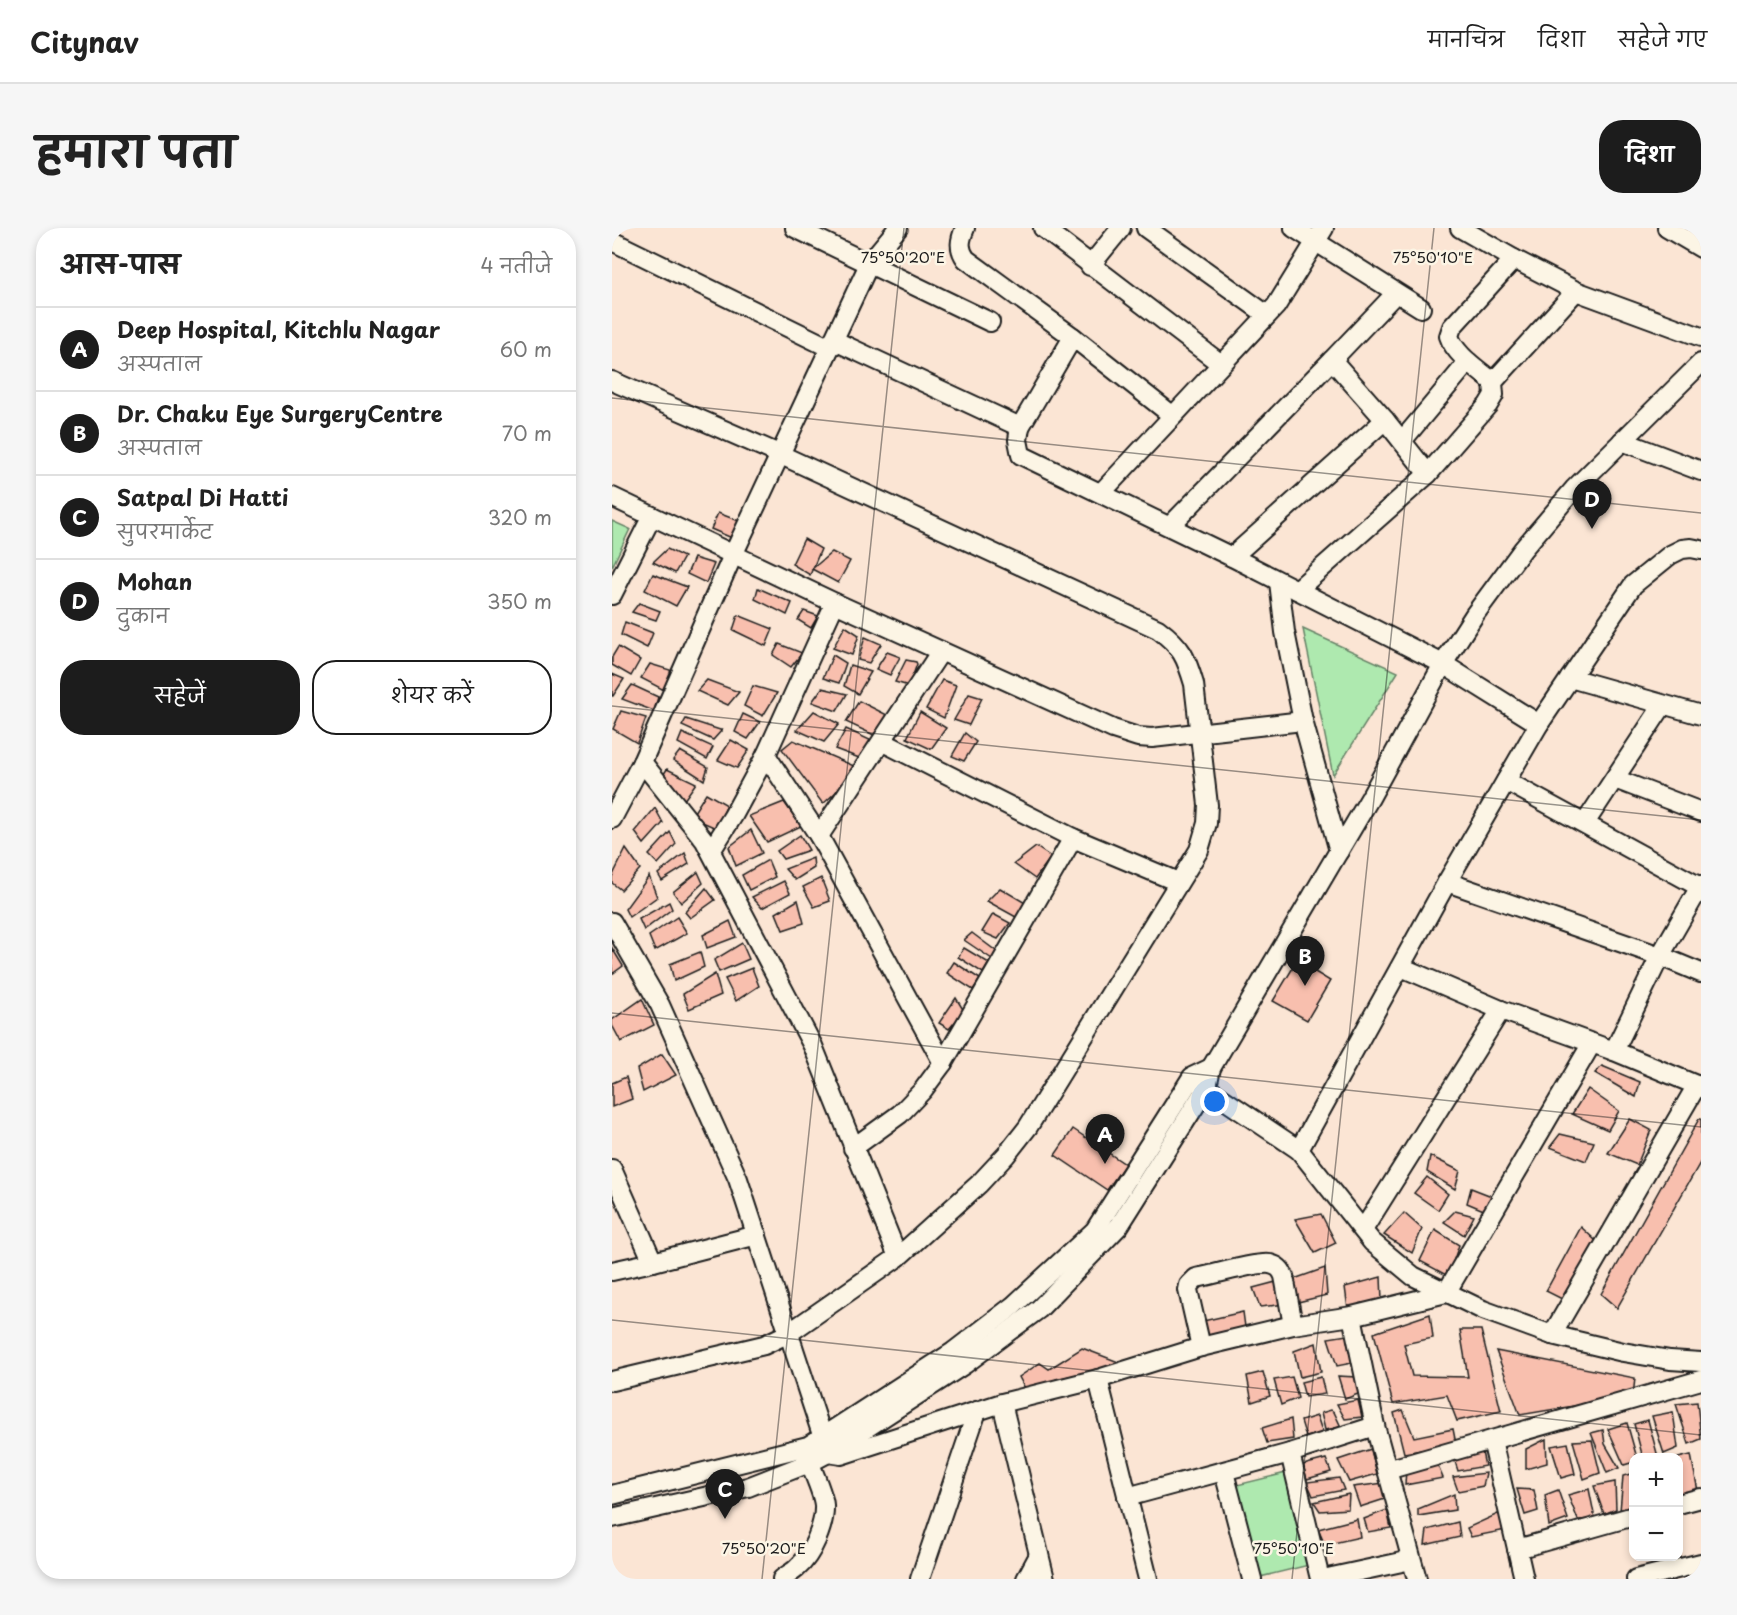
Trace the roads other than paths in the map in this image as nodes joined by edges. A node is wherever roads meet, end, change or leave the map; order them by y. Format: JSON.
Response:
{"nodes":[{"id":1,"x":795,"y":228,"type":"edge"},
{"id":2,"x":898,"y":228,"type":"edge"},
{"id":3,"x":965,"y":228,"type":"edge"},
{"id":4,"x":1043,"y":228,"type":"edge"},
{"id":5,"x":1121,"y":228,"type":"edge"},
{"id":6,"x":1146,"y":228,"type":"edge"},
{"id":7,"x":1294,"y":228,"type":"edge"},
{"id":8,"x":1460,"y":228,"type":"edge"},
{"id":9,"x":1667,"y":228,"type":"edge"},
{"id":10,"x":1320,"y":236,"type":"edge"},
{"id":11,"x":612,"y":241,"type":"edge"},
{"id":12,"x":1701,"y":248,"type":"edge"},
{"id":13,"x":1514,"y":259,"type":"junction"},
{"id":14,"x":870,"y":262,"type":"junction"},
{"id":15,"x":1090,"y":266,"type":"junction"},
{"id":16,"x":1576,"y":291,"type":"junction"},
{"id":17,"x":1396,"y":293,"type":"junction"},
{"id":18,"x":1420,"y":308,"type":"dead end"},
{"id":19,"x":1268,"y":315,"type":"junction"},
{"id":20,"x":990,"y":322,"type":"dead end"},
{"id":21,"x":1073,"y":337,"type":"junction"},
{"id":22,"x":1701,"y":337,"type":"edge"},
{"id":23,"x":831,"y":344,"type":"junction"},
{"id":24,"x":1332,"y":360,"type":"junction"},
{"id":25,"x":1468,"y":362,"type":"junction"},
{"id":26,"x":1701,"y":363,"type":"edge"},
{"id":27,"x":1221,"y":364,"type":"junction"},
{"id":28,"x":612,"y":381,"type":"edge"},
{"id":29,"x":1493,"y":382,"type":"junction"},
{"id":30,"x":1173,"y":416,"type":"junction"},
{"id":31,"x":1385,"y":420,"type":"junction"},
{"id":32,"x":1020,"y":427,"type":"junction"},
{"id":33,"x":1402,"y":441,"type":"junction"},
{"id":34,"x":1622,"y":441,"type":"junction"},
{"id":35,"x":779,"y":454,"type":"junction"},
{"id":36,"x":1701,"y":471,"type":"edge"},
{"id":37,"x":1428,"y":474,"type":"junction"},
{"id":38,"x":1101,"y":493,"type":"junction"},
{"id":39,"x":612,"y":497,"type":"edge"},
{"id":40,"x":652,"y":516,"type":"junction"},
{"id":41,"x":1170,"y":526,"type":"junction"},
{"id":42,"x":1701,"y":550,"type":"edge"},
{"id":43,"x":733,"y":555,"type":"junction"},
{"id":44,"x":1232,"y":557,"type":"junction"},
{"id":45,"x":1279,"y":582,"type":"junction"},
{"id":46,"x":1297,"y":590,"type":"junction"},
{"id":47,"x":612,"y":595,"type":"edge"},
{"id":48,"x":835,"y":603,"type":"junction"},
{"id":49,"x":941,"y":651,"type":"junction"},
{"id":50,"x":1443,"y":664,"type":"junction"},
{"id":51,"x":1570,"y":678,"type":"junction"},
{"id":52,"x":1663,"y":705,"type":"junction"},
{"id":53,"x":1701,"y":715,"type":"edge"},
{"id":54,"x":1303,"y":721,"type":"junction"},
{"id":55,"x":1539,"y":724,"type":"junction"},
{"id":56,"x":1201,"y":733,"type":"junction"},
{"id":57,"x":883,"y":742,"type":"junction"},
{"id":58,"x":766,"y":755,"type":"junction"},
{"id":59,"x":642,"y":762,"type":"junction"},
{"id":60,"x":1615,"y":779,"type":"junction"},
{"id":61,"x":1506,"y":781,"type":"junction"},
{"id":62,"x":1701,"y":812,"type":"edge"},
{"id":63,"x":612,"y":819,"type":"edge"},
{"id":64,"x":1585,"y":822,"type":"junction"},
{"id":65,"x":819,"y":836,"type":"junction"},
{"id":66,"x":1073,"y":838,"type":"junction"},
{"id":67,"x":711,"y":851,"type":"junction"},
{"id":68,"x":1339,"y":851,"type":"junction"},
{"id":69,"x":1178,"y":882,"type":"junction"},
{"id":70,"x":1447,"y":882,"type":"junction"},
{"id":71,"x":1700,"y":886,"type":"edge"},
{"id":72,"x":612,"y":922,"type":"edge"},
{"id":73,"x":1659,"y":956,"type":"junction"},
{"id":74,"x":1401,"y":967,"type":"junction"},
{"id":75,"x":1701,"y":973,"type":"edge"},
{"id":76,"x":1501,"y":1010,"type":"junction"},
{"id":77,"x":1592,"y":1043,"type":"junction"},
{"id":78,"x":1614,"y":1051,"type":"junction"},
{"id":79,"x":943,"y":1063,"type":"junction"},
{"id":80,"x":1199,"y":1082,"type":"junction"},
{"id":81,"x":1699,"y":1086,"type":"edge"},
{"id":82,"x":853,"y":1148,"type":"junction"},
{"id":83,"x":1299,"y":1150,"type":"junction"},
{"id":84,"x":612,"y":1169,"type":"edge"},
{"id":85,"x":1363,"y":1230,"type":"junction"},
{"id":86,"x":757,"y":1235,"type":"junction"},
{"id":87,"x":898,"y":1257,"type":"junction"},
{"id":88,"x":653,"y":1262,"type":"junction"},
{"id":89,"x":612,"y":1271,"type":"edge"},
{"id":90,"x":1446,"y":1293,"type":"junction"},
{"id":91,"x":1352,"y":1316,"type":"junction"},
{"id":92,"x":1293,"y":1325,"type":"junction"},
{"id":93,"x":789,"y":1333,"type":"junction"},
{"id":94,"x":1552,"y":1335,"type":"junction"},
{"id":95,"x":1201,"y":1347,"type":"junction"},
{"id":96,"x":1701,"y":1362,"type":"edge"},
{"id":97,"x":1098,"y":1379,"type":"junction"},
{"id":98,"x":1701,"y":1380,"type":"edge"},
{"id":99,"x":612,"y":1381,"type":"edge"},
{"id":100,"x":1002,"y":1403,"type":"junction"},
{"id":101,"x":977,"y":1412,"type":"junction"},
{"id":102,"x":1375,"y":1426,"type":"junction"},
{"id":103,"x":1491,"y":1440,"type":"junction"},
{"id":104,"x":824,"y":1446,"type":"junction"},
{"id":105,"x":1290,"y":1453,"type":"junction"},
{"id":106,"x":807,"y":1455,"type":"junction"},
{"id":107,"x":1387,"y":1470,"type":"junction"},
{"id":108,"x":1224,"y":1472,"type":"junction"},
{"id":109,"x":612,"y":1495,"type":"edge"},
{"id":110,"x":1127,"y":1497,"type":"junction"},
{"id":111,"x":1701,"y":1498,"type":"edge"},
{"id":112,"x":1683,"y":1503,"type":"edge"},
{"id":113,"x":1629,"y":1517,"type":"edge"},
{"id":114,"x":612,"y":1518,"type":"edge"},
{"id":115,"x":1516,"y":1549,"type":"junction"},
{"id":116,"x":1038,"y":1555,"type":"junction"},
{"id":117,"x":1411,"y":1560,"type":"junction"},
{"id":118,"x":1701,"y":1563,"type":"edge"},
{"id":119,"x":782,"y":1579,"type":"edge"},
{"id":120,"x":920,"y":1579,"type":"edge"},
{"id":121,"x":1026,"y":1579,"type":"edge"},
{"id":122,"x":1045,"y":1579,"type":"edge"},
{"id":123,"x":1148,"y":1579,"type":"edge"},
{"id":124,"x":1252,"y":1579,"type":"edge"},
{"id":125,"x":1322,"y":1579,"type":"edge"},
{"id":126,"x":1418,"y":1579,"type":"edge"},
{"id":127,"x":1524,"y":1579,"type":"edge"},
{"id":128,"x":1636,"y":1579,"type":"edge"}],
"edges":[{"from":1,"to":14,"type":"street"},
{"from":2,"to":14,"type":"street"},
{"from":3,"to":21,"type":"street"},
{"from":4,"to":15,"type":"street"},
{"from":5,"to":15,"type":"street"},
{"from":6,"to":19,"type":"street"},
{"from":7,"to":10,"type":"street"},
{"from":8,"to":13,"type":"street"},
{"from":9,"to":12,"type":"street"},
{"from":10,"to":17,"type":"street"},
{"from":10,"to":19,"type":"street"},
{"from":11,"to":23,"type":"street"},
{"from":13,"to":16,"type":"street"},
{"from":13,"to":25,"type":"street"},
{"from":14,"to":20,"type":"street"},
{"from":14,"to":23,"type":"street"},
{"from":15,"to":27,"type":"street"},
{"from":16,"to":22,"type":"street"},
{"from":16,"to":29,"type":"street"},
{"from":17,"to":18,"type":"street"},
{"from":17,"to":24,"type":"street"},
{"from":19,"to":27,"type":"street"},
{"from":21,"to":30,"type":"street"},
{"from":21,"to":32,"type":"street"},
{"from":23,"to":32,"type":"street"},
{"from":23,"to":35,"type":"street"},
{"from":24,"to":31,"type":"street"},
{"from":24,"to":41,"type":"street"},
{"from":25,"to":29,"type":"street"},
{"from":25,"to":33,"type":"street"},
{"from":26,"to":34,"type":"street"},
{"from":27,"to":30,"type":"street"},
{"from":28,"to":35,"type":"street"},
{"from":29,"to":37,"type":"street"},
{"from":30,"to":38,"type":"street"},
{"from":31,"to":33,"type":"street"},
{"from":31,"to":44,"type":"street"},
{"from":32,"to":38,"type":"street"},
{"from":33,"to":37,"type":"street"},
{"from":34,"to":36,"type":"street"},
{"from":34,"to":50,"type":"street"},
{"from":35,"to":43,"type":"street"},
{"from":35,"to":56,"type":"street"},
{"from":37,"to":46,"type":"street"},
{"from":38,"to":41,"type":"street"},
{"from":39,"to":40,"type":"street"},
{"from":40,"to":43,"type":"street"},
{"from":40,"to":47,"type":"street"},
{"from":41,"to":44,"type":"street"},
{"from":42,"to":51,"type":"street"},
{"from":43,"to":48,"type":"street"},
{"from":43,"to":59,"type":"street"},
{"from":44,"to":45,"type":"street"},
{"from":45,"to":46,"type":"street"},
{"from":45,"to":54,"type":"street"},
{"from":46,"to":50,"type":"street"},
{"from":48,"to":49,"type":"street"},
{"from":48,"to":58,"type":"street"},
{"from":49,"to":56,"type":"street"},
{"from":49,"to":57,"type":"street"},
{"from":50,"to":55,"type":"street"},
{"from":50,"to":68,"type":"street"},
{"from":51,"to":52,"type":"street"},
{"from":51,"to":55,"type":"street"},
{"from":52,"to":53,"type":"street"},
{"from":52,"to":60,"type":"street"},
{"from":54,"to":56,"type":"street"},
{"from":54,"to":68,"type":"street"},
{"from":55,"to":61,"type":"street"},
{"from":56,"to":69,"type":"street"},
{"from":57,"to":65,"type":"street"},
{"from":57,"to":66,"type":"street"},
{"from":58,"to":65,"type":"street"},
{"from":58,"to":67,"type":"street"},
{"from":59,"to":63,"type":"street"},
{"from":59,"to":67,"type":"street"},
{"from":60,"to":62,"type":"street"},
{"from":60,"to":64,"type":"street"},
{"from":61,"to":64,"type":"street"},
{"from":61,"to":70,"type":"street"},
{"from":64,"to":71,"type":"street"},
{"from":65,"to":79,"type":"street"},
{"from":66,"to":69,"type":"street"},
{"from":66,"to":79,"type":"street"},
{"from":67,"to":82,"type":"street"},
{"from":68,"to":80,"type":"street"},
{"from":69,"to":87,"type":"street"},
{"from":70,"to":73,"type":"street"},
{"from":70,"to":74,"type":"street"},
{"from":71,"to":73,"type":"street"},
{"from":72,"to":86,"type":"street"},
{"from":73,"to":75,"type":"street"},
{"from":73,"to":78,"type":"street"},
{"from":74,"to":76,"type":"street"},
{"from":74,"to":83,"type":"street"},
{"from":76,"to":77,"type":"street"},
{"from":76,"to":85,"type":"street"},
{"from":77,"to":78,"type":"street"},
{"from":77,"to":90,"type":"street"},
{"from":78,"to":81,"type":"street"},
{"from":79,"to":82,"type":"street"},
{"from":80,"to":83,"type":"street"},
{"from":80,"to":104,"type":"street"},
{"from":81,"to":94,"type":"street"},
{"from":82,"to":87,"type":"street"},
{"from":83,"to":85,"type":"street"},
{"from":84,"to":88,"type":"street"},
{"from":85,"to":90,"type":"street"},
{"from":86,"to":88,"type":"street"},
{"from":86,"to":93,"type":"street"},
{"from":87,"to":93,"type":"street"},
{"from":88,"to":89,"type":"street"},
{"from":90,"to":91,"type":"street"},
{"from":90,"to":94,"type":"street"},
{"from":91,"to":92,"type":"street"},
{"from":91,"to":102,"type":"street"},
{"from":92,"to":95,"type":"street"},
{"from":92,"to":95,"type":"street"},
{"from":93,"to":99,"type":"street"},
{"from":93,"to":104,"type":"street"},
{"from":94,"to":96,"type":"street"},
{"from":95,"to":97,"type":"street"},
{"from":97,"to":100,"type":"street"},
{"from":97,"to":110,"type":"street"},
{"from":98,"to":103,"type":"street"},
{"from":100,"to":101,"type":"street"},
{"from":100,"to":116,"type":"street"},
{"from":101,"to":104,"type":"street"},
{"from":101,"to":120,"type":"street"},
{"from":102,"to":105,"type":"street"},
{"from":102,"to":107,"type":"street"},
{"from":103,"to":107,"type":"street"},
{"from":103,"to":115,"type":"street"},
{"from":104,"to":106,"type":"street"},
{"from":105,"to":108,"type":"street"},
{"from":105,"to":125,"type":"street"},
{"from":106,"to":109,"type":"street"},
{"from":106,"to":114,"type":"street"},
{"from":106,"to":119,"type":"street"},
{"from":107,"to":117,"type":"street"},
{"from":108,"to":110,"type":"street"},
{"from":108,"to":124,"type":"street"},
{"from":110,"to":123,"type":"street"},
{"from":111,"to":112,"type":"street"},
{"from":113,"to":115,"type":"street"},
{"from":115,"to":127,"type":"street"},
{"from":116,"to":121,"type":"street"},
{"from":116,"to":122,"type":"street"},
{"from":117,"to":125,"type":"street"},
{"from":117,"to":126,"type":"street"},
{"from":118,"to":128,"type":"street"}]}
